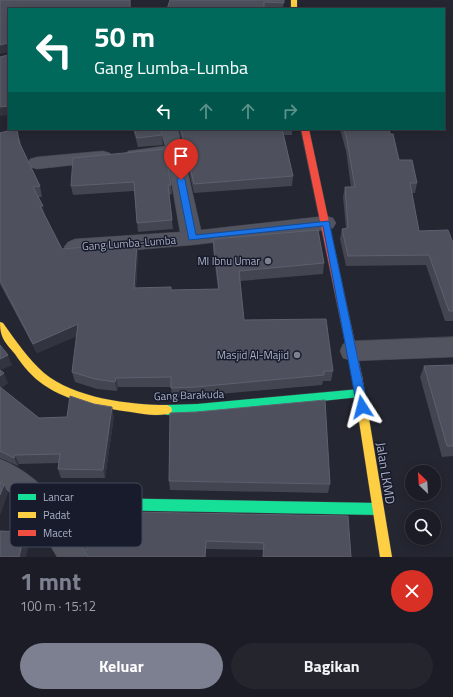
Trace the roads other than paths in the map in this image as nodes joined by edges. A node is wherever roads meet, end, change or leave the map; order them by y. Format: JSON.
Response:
{"nodes":[{"id":1,"x":169,"y":130,"type":"edge"},
{"id":2,"x":305,"y":130,"type":"edge"},
{"id":3,"x":176,"y":151,"type":"junction"},
{"id":4,"x":37,"y":163,"type":"dead end"},
{"id":5,"x":326,"y":223,"type":"junction"},
{"id":6,"x":192,"y":238,"type":"junction"},
{"id":7,"x":75,"y":247,"type":"edge"},
{"id":8,"x":0,"y":326,"type":"edge"},
{"id":9,"x":453,"y":347,"type":"edge"},
{"id":10,"x":352,"y":351,"type":"junction"},
{"id":11,"x":360,"y":393,"type":"junction"},
{"id":12,"x":0,"y":472,"type":"edge"},
{"id":13,"x":20,"y":483,"type":"edge"},
{"id":14,"x":142,"y":506,"type":"edge"},
{"id":15,"x":378,"y":509,"type":"junction"},
{"id":16,"x":68,"y":547,"type":"edge"},
{"id":17,"x":74,"y":557,"type":"edge"},
{"id":18,"x":386,"y":557,"type":"edge"}],
"edges":[{"from":1,"to":3,"type":"street"},
{"from":2,"to":5,"type":"street"},
{"from":3,"to":4,"type":"street"},
{"from":3,"to":6,"type":"street"},
{"from":5,"to":6,"type":"street","name":"Gang Lumba-Lumba"},
{"from":5,"to":10,"type":"street","name":"Jalan LKMD"},
{"from":6,"to":7,"type":"street","name":"Gang Lumba-Lumba"},
{"from":8,"to":11,"type":"street","name":"Gang Barakuda"},
{"from":9,"to":10,"type":"street"},
{"from":10,"to":11,"type":"street","name":"Jalan LKMD"},
{"from":11,"to":15,"type":"street","name":"Jalan LKMD"},
{"from":12,"to":13,"type":"street"},
{"from":14,"to":15,"type":"street"},
{"from":15,"to":18,"type":"street","name":"Jalan LKMD"},
{"from":16,"to":17,"type":"street"}]}
